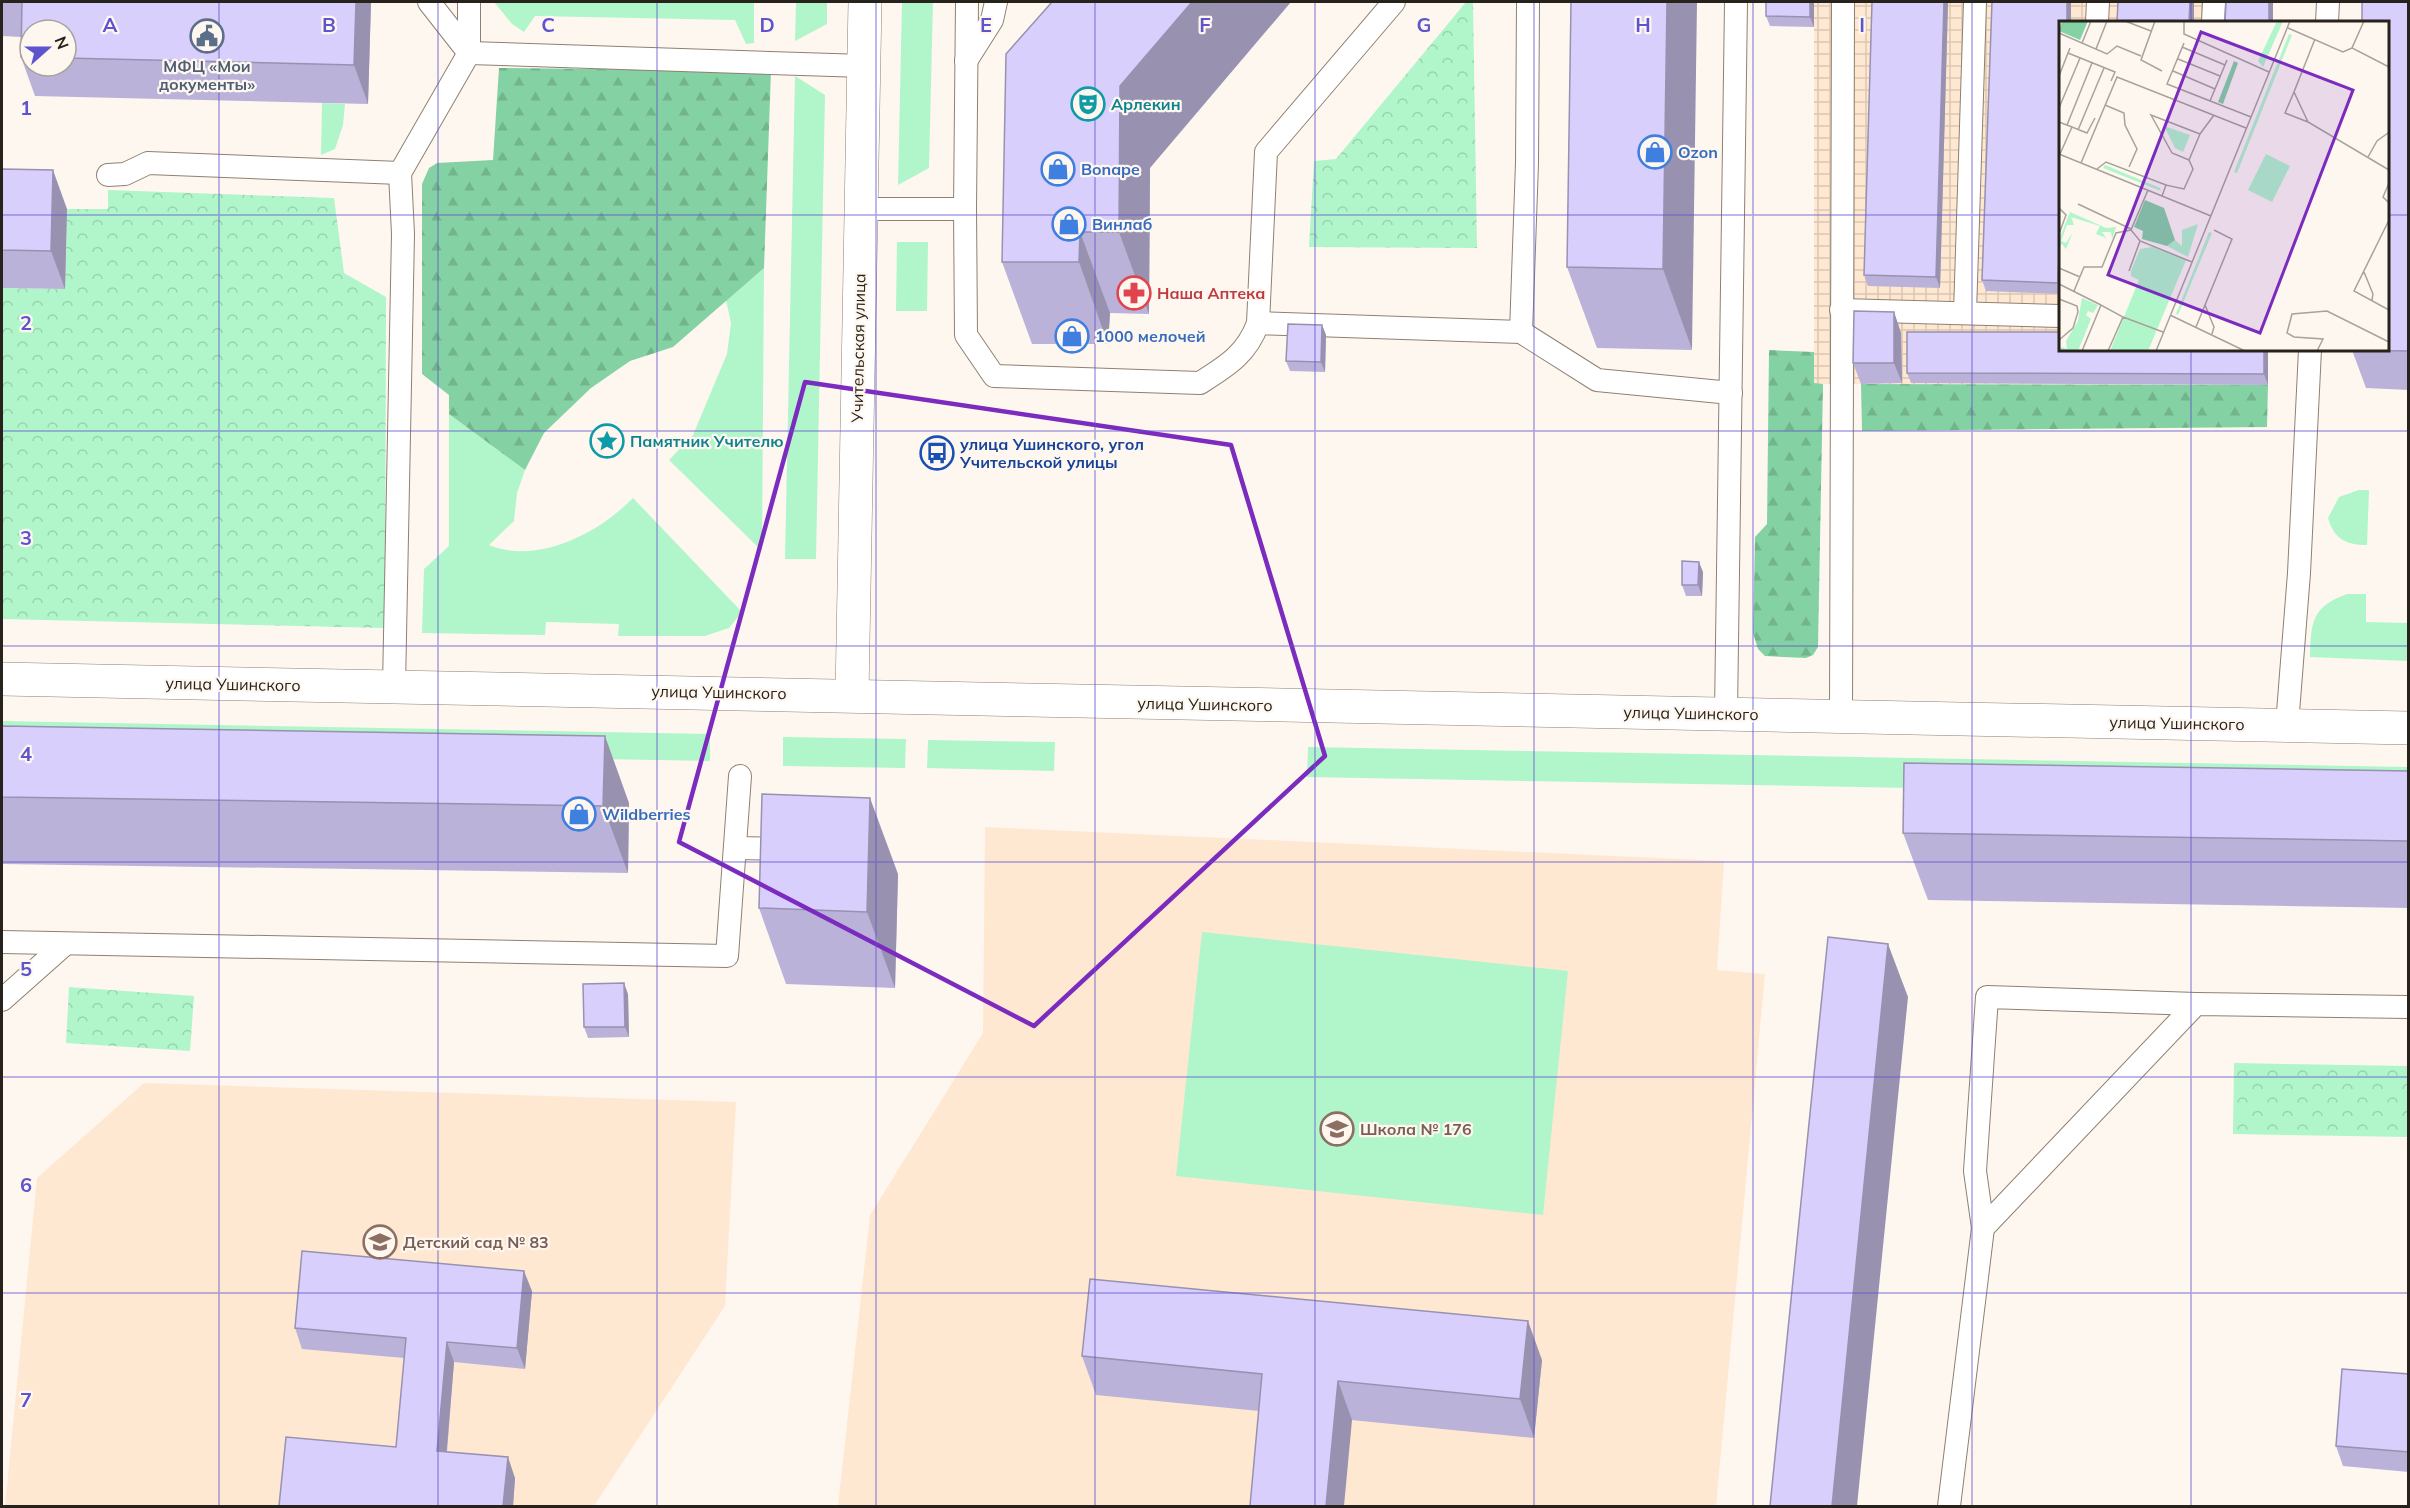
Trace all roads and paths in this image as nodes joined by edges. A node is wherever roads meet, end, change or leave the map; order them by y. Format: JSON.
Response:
{"nodes":[{"id":1,"x":429,"y":2,"type":"edge"},
{"id":2,"x":469,"y":2,"type":"edge"},
{"id":3,"x":865,"y":2,"type":"edge"},
{"id":4,"x":967,"y":2,"type":"edge"},
{"id":5,"x":996,"y":2,"type":"edge"},
{"id":6,"x":1394,"y":2,"type":"edge"},
{"id":7,"x":1528,"y":2,"type":"edge"},
{"id":8,"x":1736,"y":2,"type":"edge"},
{"id":9,"x":1843,"y":2,"type":"edge"},
{"id":10,"x":1975,"y":2,"type":"edge"},
{"id":11,"x":2098,"y":2,"type":"edge"},
{"id":12,"x":2214,"y":2,"type":"edge"},
{"id":13,"x":2328,"y":2,"type":"edge"},
{"id":14,"x":2097,"y":21,"type":"edge"},
{"id":15,"x":2213,"y":21,"type":"edge"},
{"id":16,"x":2327,"y":21,"type":"edge"},
{"id":17,"x":469,"y":53,"type":"junction"},
{"id":18,"x":966,"y":61,"type":"junction"},
{"id":19,"x":864,"y":66,"type":"junction"},
{"id":20,"x":400,"y":172,"type":"junction"},
{"id":21,"x":108,"y":175,"type":"dead end"},
{"id":22,"x":861,"y":209,"type":"junction"},
{"id":23,"x":966,"y":209,"type":"junction"},
{"id":24,"x":1841,"y":310,"type":"junction"},
{"id":25,"x":1965,"y":314,"type":"junction"},
{"id":26,"x":2059,"y":316,"type":"edge"},
{"id":27,"x":1258,"y":323,"type":"junction"},
{"id":28,"x":1521,"y":332,"type":"junction"},
{"id":29,"x":2310,"y":351,"type":"edge"},
{"id":30,"x":1731,"y":393,"type":"junction"},
{"id":31,"x":2,"y":679,"type":"edge"},
{"id":32,"x":394,"y":687,"type":"junction"},
{"id":33,"x":852,"y":695,"type":"junction"},
{"id":34,"x":1726,"y":714,"type":"junction"},
{"id":35,"x":1841,"y":716,"type":"junction"},
{"id":36,"x":2287,"y":725,"type":"junction"},
{"id":37,"x":2409,"y":728,"type":"edge"},
{"id":38,"x":740,"y":776,"type":"dead end"},
{"id":39,"x":735,"y":848,"type":"junction"},
{"id":40,"x":812,"y":849,"type":"edge"},
{"id":41,"x":2,"y":942,"type":"edge"},
{"id":42,"x":64,"y":945,"type":"junction"},
{"id":43,"x":2,"y":1000,"type":"edge"},
{"id":44,"x":2196,"y":1004,"type":"junction"},
{"id":45,"x":2409,"y":1007,"type":"edge"},
{"id":46,"x":1983,"y":1228,"type":"junction"},
{"id":47,"x":1949,"y":1506,"type":"edge"}],
"edges":[{"from":1,"to":17,"type":"lane"},
{"from":2,"to":17,"type":"lane"},
{"from":3,"to":19,"type":"street","name":"Учительская улица"},
{"from":4,"to":18,"type":"lane"},
{"from":5,"to":18,"type":"lane"},
{"from":6,"to":27,"type":"lane"},
{"from":7,"to":28,"type":"lane"},
{"from":8,"to":30,"type":"lane"},
{"from":9,"to":24,"type":"lane"},
{"from":10,"to":25,"type":"lane"},
{"from":11,"to":14,"type":"lane"},
{"from":12,"to":15,"type":"lane"},
{"from":13,"to":16,"type":"lane"},
{"from":17,"to":19,"type":"lane"},
{"from":17,"to":20,"type":"lane"},
{"from":18,"to":23,"type":"lane"},
{"from":19,"to":22,"type":"street","name":"Учительская улица"},
{"from":20,"to":21,"type":"lane"},
{"from":20,"to":32,"type":"lane"},
{"from":22,"to":23,"type":"lane"},
{"from":22,"to":33,"type":"street","name":"Учительская улица"},
{"from":23,"to":27,"type":"lane"},
{"from":24,"to":25,"type":"lane"},
{"from":24,"to":35,"type":"lane"},
{"from":25,"to":26,"type":"lane"},
{"from":27,"to":28,"type":"lane"},
{"from":28,"to":30,"type":"lane"},
{"from":29,"to":36,"type":"lane"},
{"from":30,"to":34,"type":"lane"},
{"from":31,"to":32,"type":"street","name":"улица Ушинского"},
{"from":32,"to":33,"type":"street","name":"улица Ушинского"},
{"from":33,"to":34,"type":"street","name":"улица Ушинского"},
{"from":34,"to":35,"type":"street","name":"улица Ушинского"},
{"from":35,"to":36,"type":"street","name":"улица Ушинского"},
{"from":36,"to":37,"type":"street","name":"улица Ушинского"},
{"from":38,"to":39,"type":"lane"},
{"from":39,"to":40,"type":"lane"},
{"from":39,"to":42,"type":"lane"},
{"from":41,"to":42,"type":"lane"},
{"from":42,"to":43,"type":"lane"},
{"from":44,"to":45,"type":"lane"},
{"from":44,"to":46,"type":"lane"},
{"from":44,"to":46,"type":"lane"},
{"from":46,"to":47,"type":"lane"}]}
